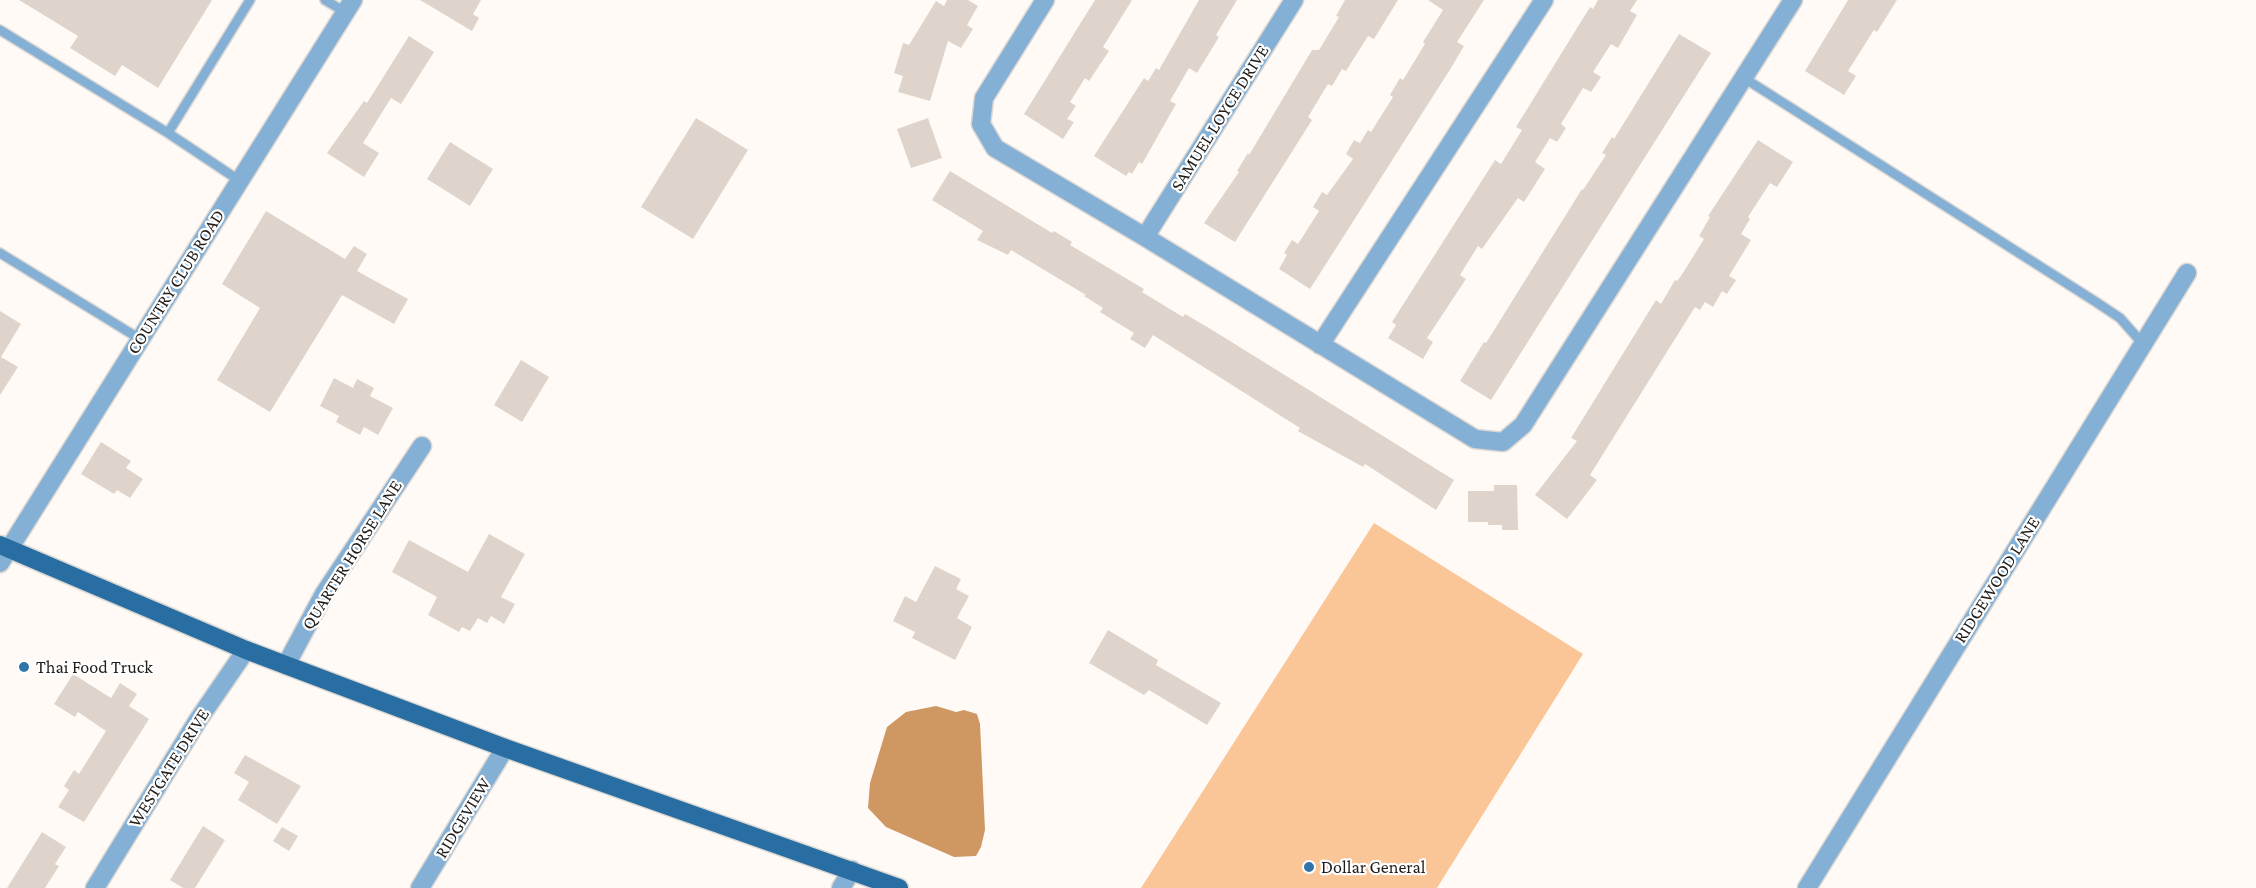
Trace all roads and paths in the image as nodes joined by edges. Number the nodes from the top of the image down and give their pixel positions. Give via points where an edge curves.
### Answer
1 (250, 0) edge
2 (325, 0) edge
3 (1045, 0) edge
4 (1294, 0) edge
5 (1544, 0) edge
6 (1793, 0) edge
7 (349, 6) edge
8 (0, 30) edge
9 (1744, 78) junction
10 (168, 133) junction
11 (240, 181) junction
12 (1145, 237) junction
13 (0, 253) edge
14 (2187, 273) dead end
15 (140, 339) junction
16 (2144, 344) junction
17 (1320, 345) junction
18 (422, 446) dead end
19 (3, 552) edge
20 (246, 650) junction
21 (286, 665) junction
22 (505, 748) junction
23 (852, 870) junction
24 (95, 888) edge
25 (420, 888) edge
26 (841, 888) edge
27 (899, 888) edge
28 (1807, 888) edge

1 - 10 lane
2 - 7 lane
3 - 12 street via 984,98 981,124 995,148
4 - 12 street, SAMUEL LOYCE DRIVE
5 - 17 street
6 - 9 street
7 - 11 street, COUNTRY CLUB ROAD
8 - 10 lane
9 - 16 lane via 2097,302 2120,318
9 - 17 street via 1523,425 1503,442 1475,439
10 - 11 lane
11 - 15 street, COUNTRY CLUB ROAD
12 - 17 street
13 - 15 lane
14 - 16 street, RIDGEWOOD LANE
15 - 19 street, COUNTRY CLUB ROAD
16 - 28 street, RIDGEWOOD LANE
18 - 21 street, QUARTER HORSE LANE via 324,594
19 - 20 main road
20 - 21 main road
20 - 24 street, WESTGATE DRIVE via 198,720
21 - 22 main road
22 - 23 main road
22 - 25 street, RIDGEVIEW
23 - 26 street
23 - 27 main road

